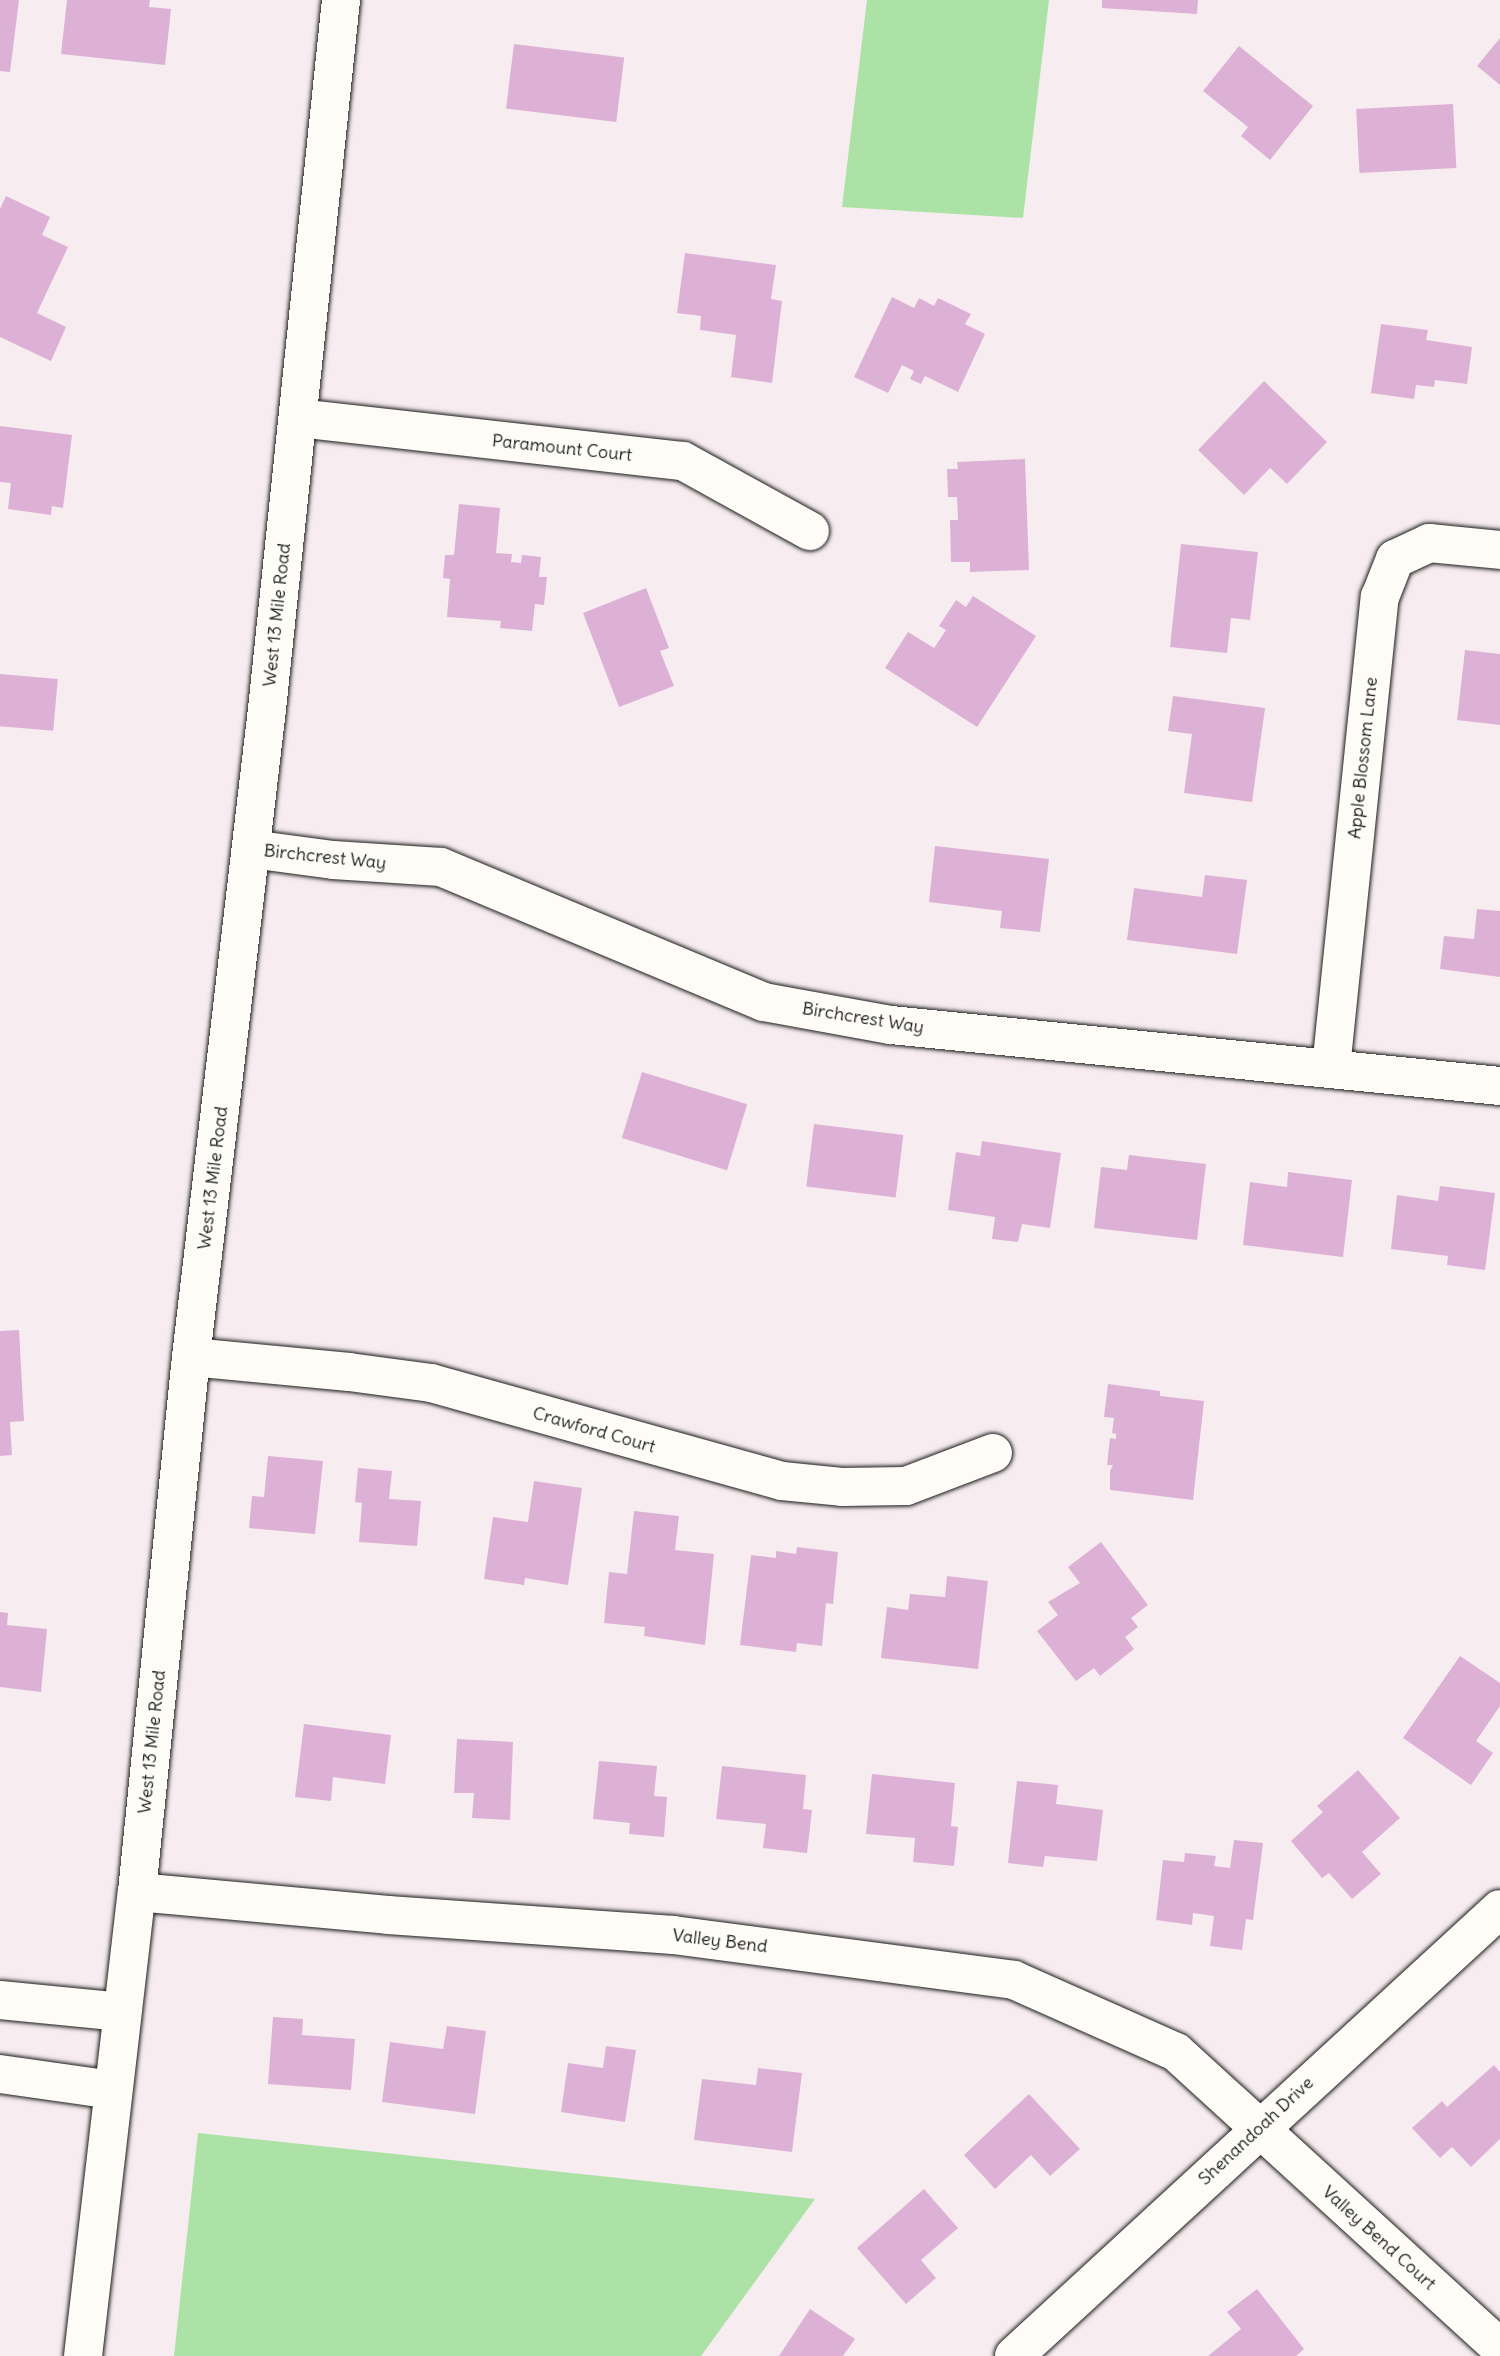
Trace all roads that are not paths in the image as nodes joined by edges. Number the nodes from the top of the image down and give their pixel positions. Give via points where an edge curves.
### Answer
1 (341, 0) edge
2 (298, 418) junction
3 (810, 531) dead end
4 (1500, 550) edge
5 (251, 849) junction
6 (1331, 1069) junction
7 (1500, 1086) edge
8 (191, 1357) junction
9 (993, 1453) dead end
10 (136, 1892) junction
11 (1500, 1909) edge
12 (0, 2000) edge
13 (122, 2012) junction
14 (0, 2074) edge
15 (114, 2090) junction
16 (1258, 2128) junction
17 (1500, 2348) edge
18 (83, 2356) edge
19 (1014, 2356) edge

1 - 2 street, West 13 Mile Road
2 - 3 street, Paramount Court via 683,461
2 - 5 street, West 13 Mile Road
4 - 6 street, Apple Blossom Lane via 1429,543 1395,558 1380,597
5 - 6 street, Birchcrest Way via 441,867 764,1002 891,1026
5 - 8 street, West 13 Mile Road
6 - 7 street, Birchcrest Way
8 - 9 street, Crawford Court via 431,1383 782,1481 842,1487 906,1486
8 - 10 street, West 13 Mile Road
10 - 13 street, West 13 Mile Road
10 - 16 street, Valley Bend via 673,1935 1014,1980 1176,2052
11 - 16 street, Shenandoah Drive
12 - 13 street
13 - 15 street, West 13 Mile Road
14 - 15 street
15 - 18 street, West 13 Mile Road
16 - 17 street, Valley Bend Court
16 - 19 street, Shenandoah Drive

